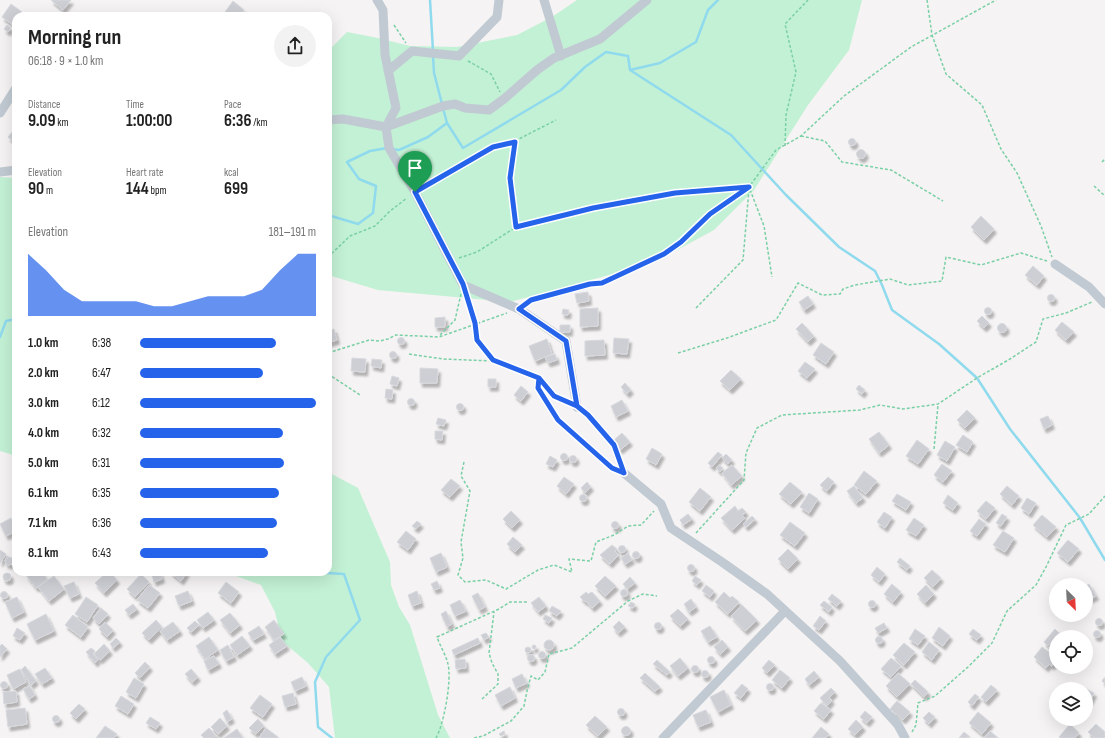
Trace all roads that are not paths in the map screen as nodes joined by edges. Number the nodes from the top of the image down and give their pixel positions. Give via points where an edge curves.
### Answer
1 (377, 0) edge
2 (499, 0) edge
3 (544, 0) edge
4 (647, 0) edge
5 (561, 56) junction
6 (388, 71) junction
7 (12, 94) edge
8 (0, 113) edge
9 (332, 120) edge
10 (386, 127) junction
11 (12, 170) edge
12 (0, 172) edge
13 (1054, 264) road end
14 (1103, 302) edge
15 (577, 406) road end
16 (624, 473) road end
17 (785, 611) junction
18 (663, 738) edge
19 (905, 738) edge

1 - 6 street via 383,10
2 - 6 street via 497,17 460,56 412,51
3 - 5 street
4 - 5 street via 600,39
5 - 10 street via 537,70 489,110 465,108 455,104
6 - 10 street via 396,108
7 - 8 street
9 - 10 street via 343,119
10 - 15 street via 389,148 463,284 519,309 566,341
11 - 12 street
13 - 14 street via 1089,287
16 - 17 street via 662,504 671,528 767,594
17 - 18 street
17 - 19 street via 840,661 898,725

